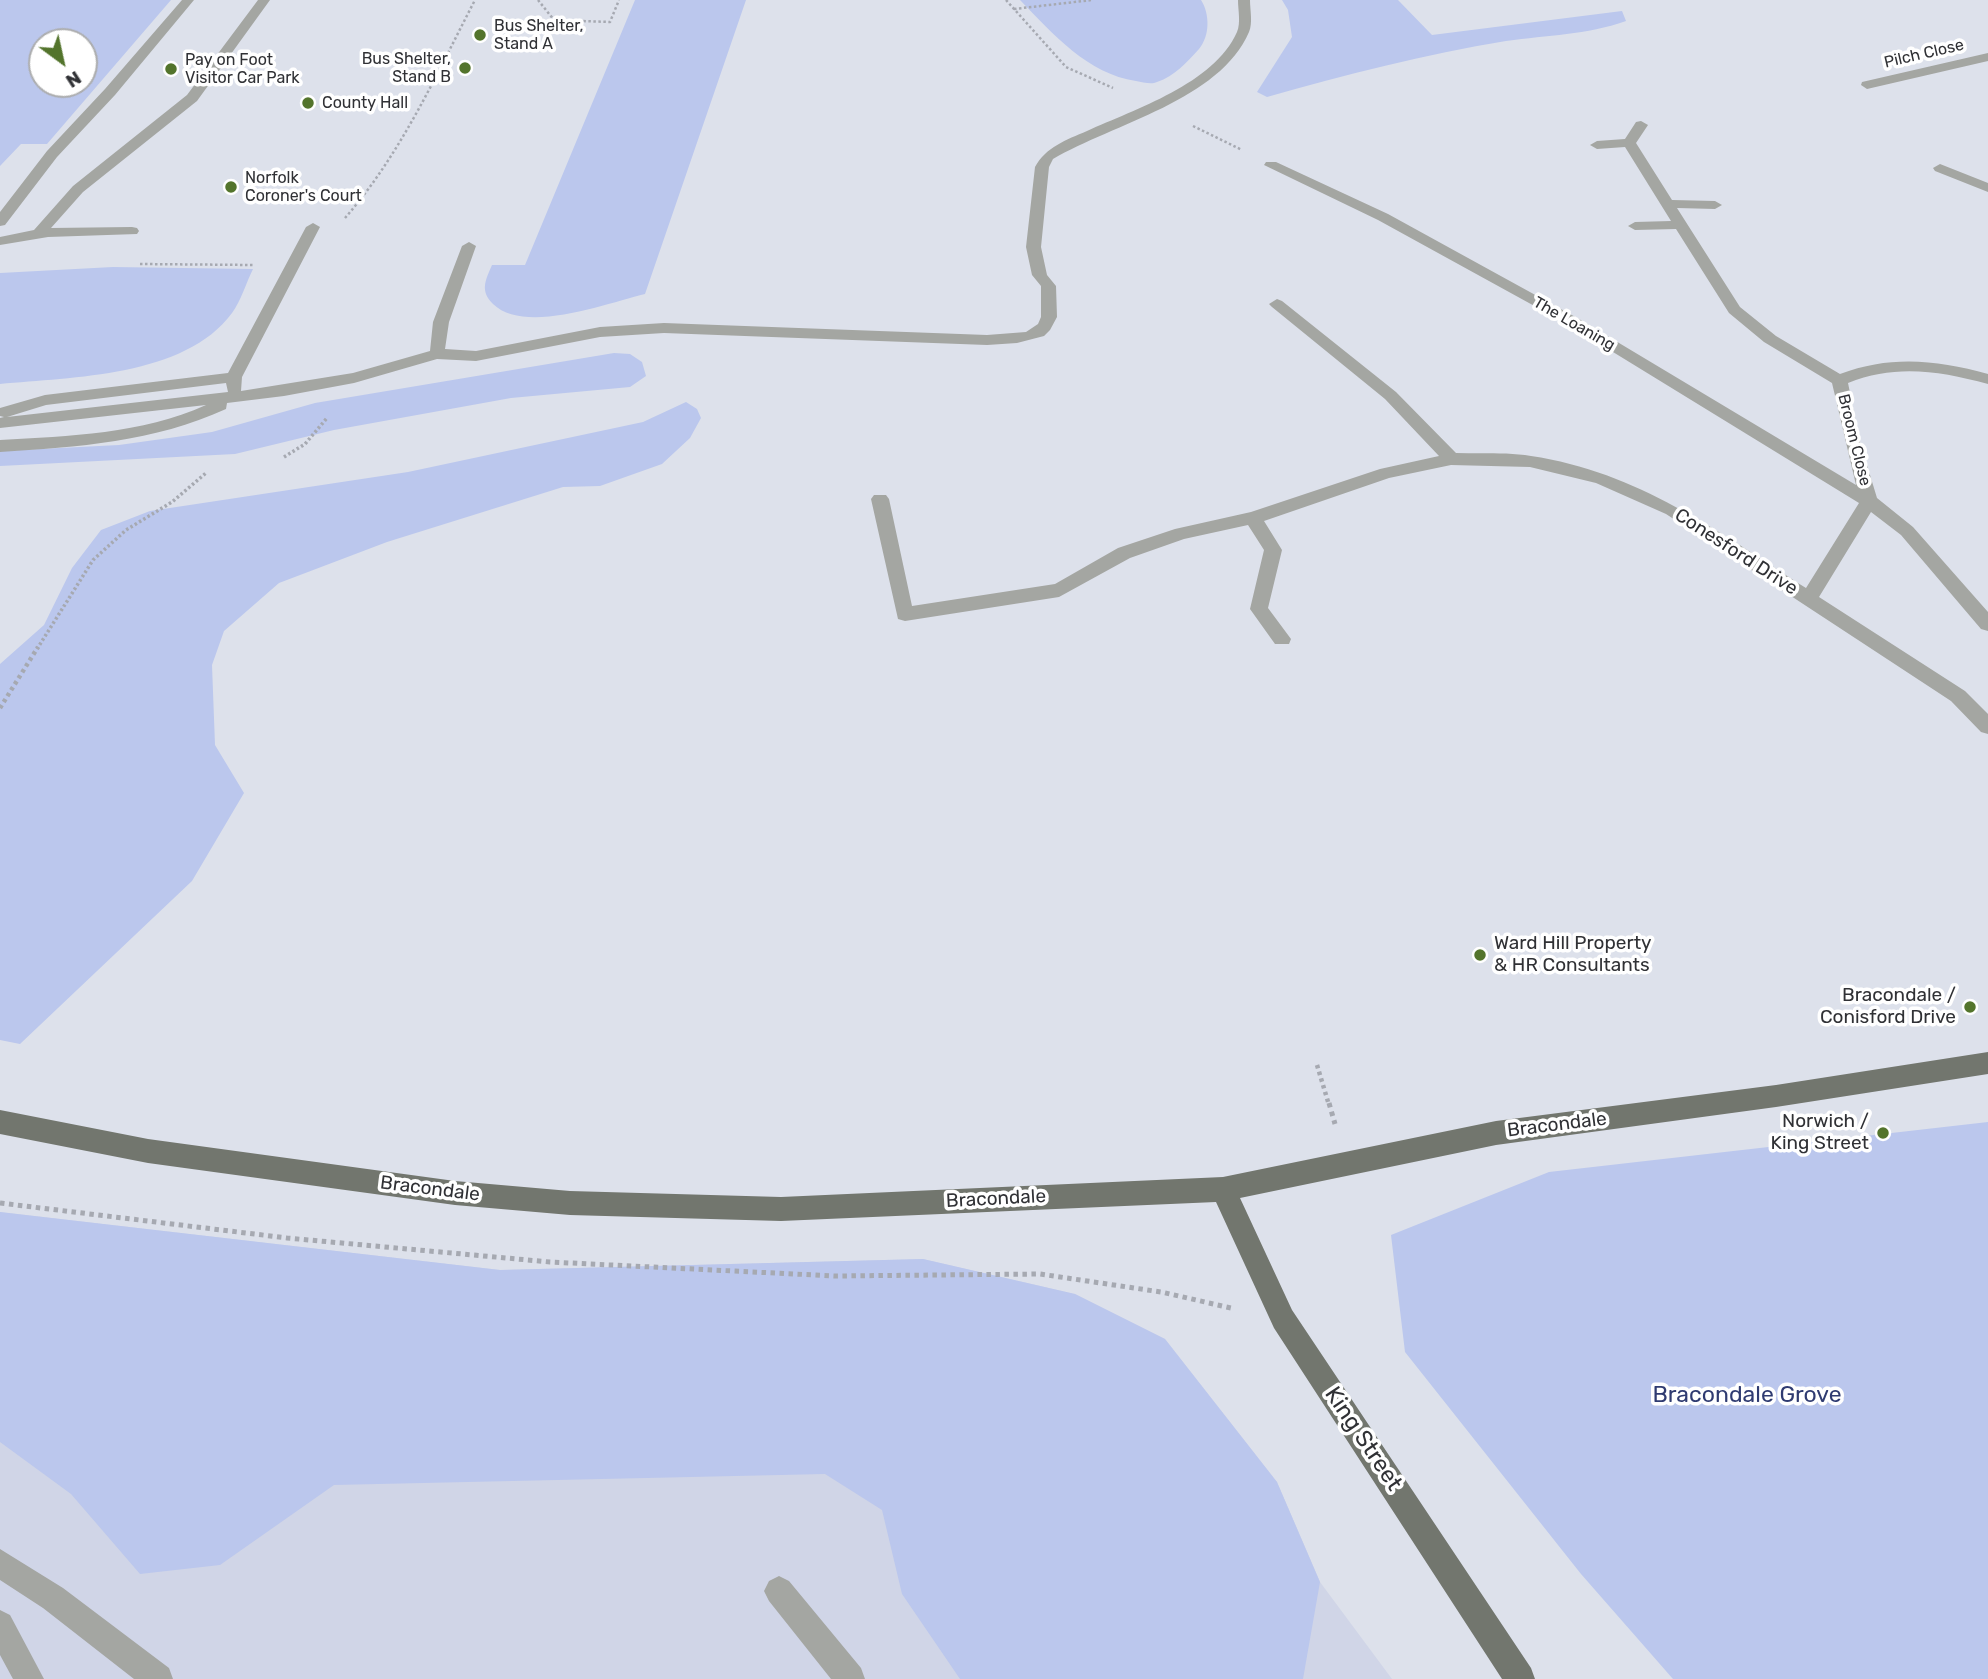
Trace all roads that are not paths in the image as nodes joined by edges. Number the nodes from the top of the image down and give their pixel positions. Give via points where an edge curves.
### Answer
1 (188, 0) edge
2 (264, 0) edge
3 (1244, 0) edge
4 (1988, 57) edge
5 (1867, 85) dead end
6 (1641, 125) dead end
7 (1629, 143) junction
8 (1597, 145) dead end
9 (1271, 165) road end
10 (1940, 168) dead end
11 (1988, 188) edge
12 (1669, 204) junction
13 (1715, 205) dead end
14 (0, 222) edge
15 (1681, 225) junction
16 (1635, 226) dead end
17 (313, 227) dead end
18 (132, 231) road end
19 (37, 235) junction
20 (0, 241) edge
21 (469, 246) dead end
22 (1276, 304) dead end
23 (438, 354) junction
24 (234, 377) junction
25 (1988, 379) edge
26 (1839, 380) junction
27 (234, 398) junction
28 (0, 414) edge
29 (0, 423) edge
30 (0, 436) edge
31 (0, 446) edge
32 (1451, 459) junction
33 (880, 499) dead end
34 (1869, 500) junction
35 (1253, 518) junction
36 (1808, 598) junction
37 (1988, 624) edge
38 (1282, 639) dead end
39 (1988, 726) edge
40 (1988, 1063) edge
41 (0, 1122) edge
42 (1223, 1189) junction
43 (0, 1563) edge
44 (779, 1591) dead end
45 (0, 1625) edge
46 (1517, 1678) edge
47 (29, 1679) edge
48 (158, 1679) edge
49 (850, 1679) edge

1 - 14 street via 52,154
2 - 19 street via 192,97 78,189
3 - 23 street via 1248,12 1243,31 1231,52 1206,76 1155,107 1055,150 1042,167 1033,260 1048,286 1051,317 1046,328 1033,334 987,340 664,328 600,332 476,356
4 - 5 street, Pilch Close
6 - 7 street
7 - 8 street
7 - 12 street, Broom Close
9 - 34 street, The Loaning via 1383,217 1574,322
10 - 11 street
12 - 13 street
12 - 15 street, Broom Close
15 - 16 street
15 - 26 street, Broom Close via 1734,310 1770,339
17 - 24 street
18 - 19 street
19 - 20 street
21 - 23 street via 441,322
22 - 32 street via 1405,408
23 - 27 street via 354,378
24 - 27 street
24 - 28 street via 45,400
25 - 26 street, Broom Close via 1909,363 1866,368
26 - 34 street, Broom Close
27 - 29 street
27 - 30 street via 120,425
27 - 31 street via 202,414 117,438
32 - 35 street, Conesford Drive via 1386,473
32 - 36 street, Conesford Drive via 1530,461 1601,478 1672,510
33 - 35 street, Conesford Drive via 905,614 1059,590 1124,553 1181,533
34 - 36 street, Broom Close
34 - 37 street, Broom Close via 1907,531
35 - 38 street via 1273,550 1259,609
36 - 39 street, Conesford Drive via 1958,696
40 - 42 main road, Bracondale via 1496,1133
41 - 42 main road, Bracondale via 161,1153 455,1193 570,1203 781,1209
42 - 46 main road, King Street via 1283,1319
43 - 48 street
44 - 49 street
45 - 47 street

